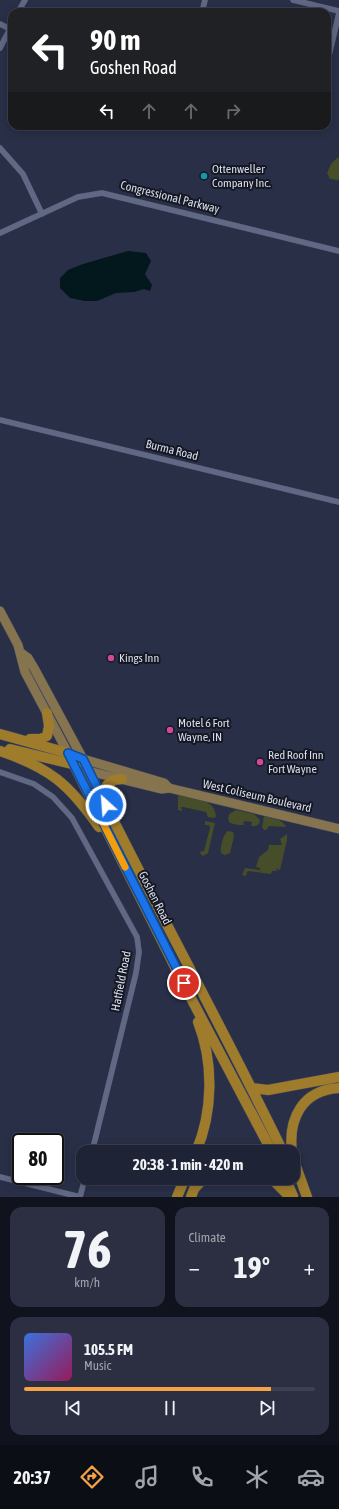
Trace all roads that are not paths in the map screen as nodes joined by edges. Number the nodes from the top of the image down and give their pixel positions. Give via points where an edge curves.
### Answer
1 (293, 0) edge
2 (324, 8) edge
3 (339, 12) edge
4 (8, 33) edge
5 (331, 47) edge
6 (0, 48) edge
7 (0, 148) edge
8 (42, 214) junction
9 (0, 233) edge
10 (339, 251) edge
11 (0, 420) edge
12 (339, 502) edge
13 (0, 611) edge
14 (21, 653) junction
15 (46, 713) junction
16 (0, 734) edge
17 (17, 739) junction
18 (0, 747) edge
19 (0, 751) edge
20 (68, 753) junction
21 (83, 759) junction
22 (73, 764) junction
23 (88, 771) junction
24 (0, 772) edge
25 (122, 779) junction
26 (169, 788) junction
27 (106, 805) junction
28 (339, 829) edge
29 (124, 864) junction
30 (184, 983) junction
31 (339, 1077) edge
32 (252, 1088) junction
33 (339, 1088) edge
34 (94, 1145) edge
35 (198, 1145) edge
36 (268, 1145) edge
37 (280, 1145) edge
38 (292, 1145) edge
39 (0, 1177) edge
40 (300, 1178) edge
41 (300, 1184) edge
42 (83, 1185) edge
43 (182, 1185) edge
44 (198, 1185) edge
45 (278, 1185) edge
46 (288, 1185) edge
47 (80, 1197) edge
48 (177, 1197) edge
49 (191, 1197) edge
50 (290, 1197) edge
51 (294, 1197) edge
52 (307, 1197) edge

1 - 2 street
3 - 5 street
4 - 6 street
7 - 8 street via 23,174
8 - 9 street, Congressional Parkway
8 - 10 street, Congressional Parkway via 78,197 96,193 108,194
11 - 12 street, Burma Road
13 - 14 main road, Goshen Road
14 - 15 main road, Goshen Road via 25,672
14 - 21 main road, Goshen Road via 28,658 34,668
15 - 17 highway via 49,726 47,736 40,739
15 - 20 main road, Goshen Road
16 - 17 highway, West Coliseum Boulevard
17 - 20 highway, West Coliseum Boulevard
18 - 22 highway, West Coliseum Boulevard
19 - 29 highway via 40,767 58,778 80,800
20 - 21 highway, West Coliseum Boulevard
20 - 22 highway, Goshen Road
21 - 23 highway
21 - 26 main road, West Coliseum Boulevard via 164,783
22 - 23 highway, West Coliseum Boulevard
22 - 29 highway, Goshen Road
23 - 25 main road, West Coliseum Boulevard
23 - 27 highway
24 - 34 street, Hatfield Road via 34,784 53,797 69,813 110,885 138,942 136,973
25 - 26 main road, West Coliseum Boulevard via 162,789
25 - 27 highway via 114,780 107,785
26 - 28 main road, West Coliseum Boulevard
27 - 32 highway
29 - 30 highway, Goshen Road
30 - 35 highway via 203,1033 209,1070 208,1111
30 - 36 highway, Goshen Road
31 - 32 highway via 268,1090
32 - 37 highway
33 - 38 highway via 317,1093 297,1111 292,1122
39 - 47 street
40 - 52 highway
41 - 52 highway
42 - 47 street
43 - 48 highway
44 - 49 highway
45 - 50 highway
46 - 51 highway

